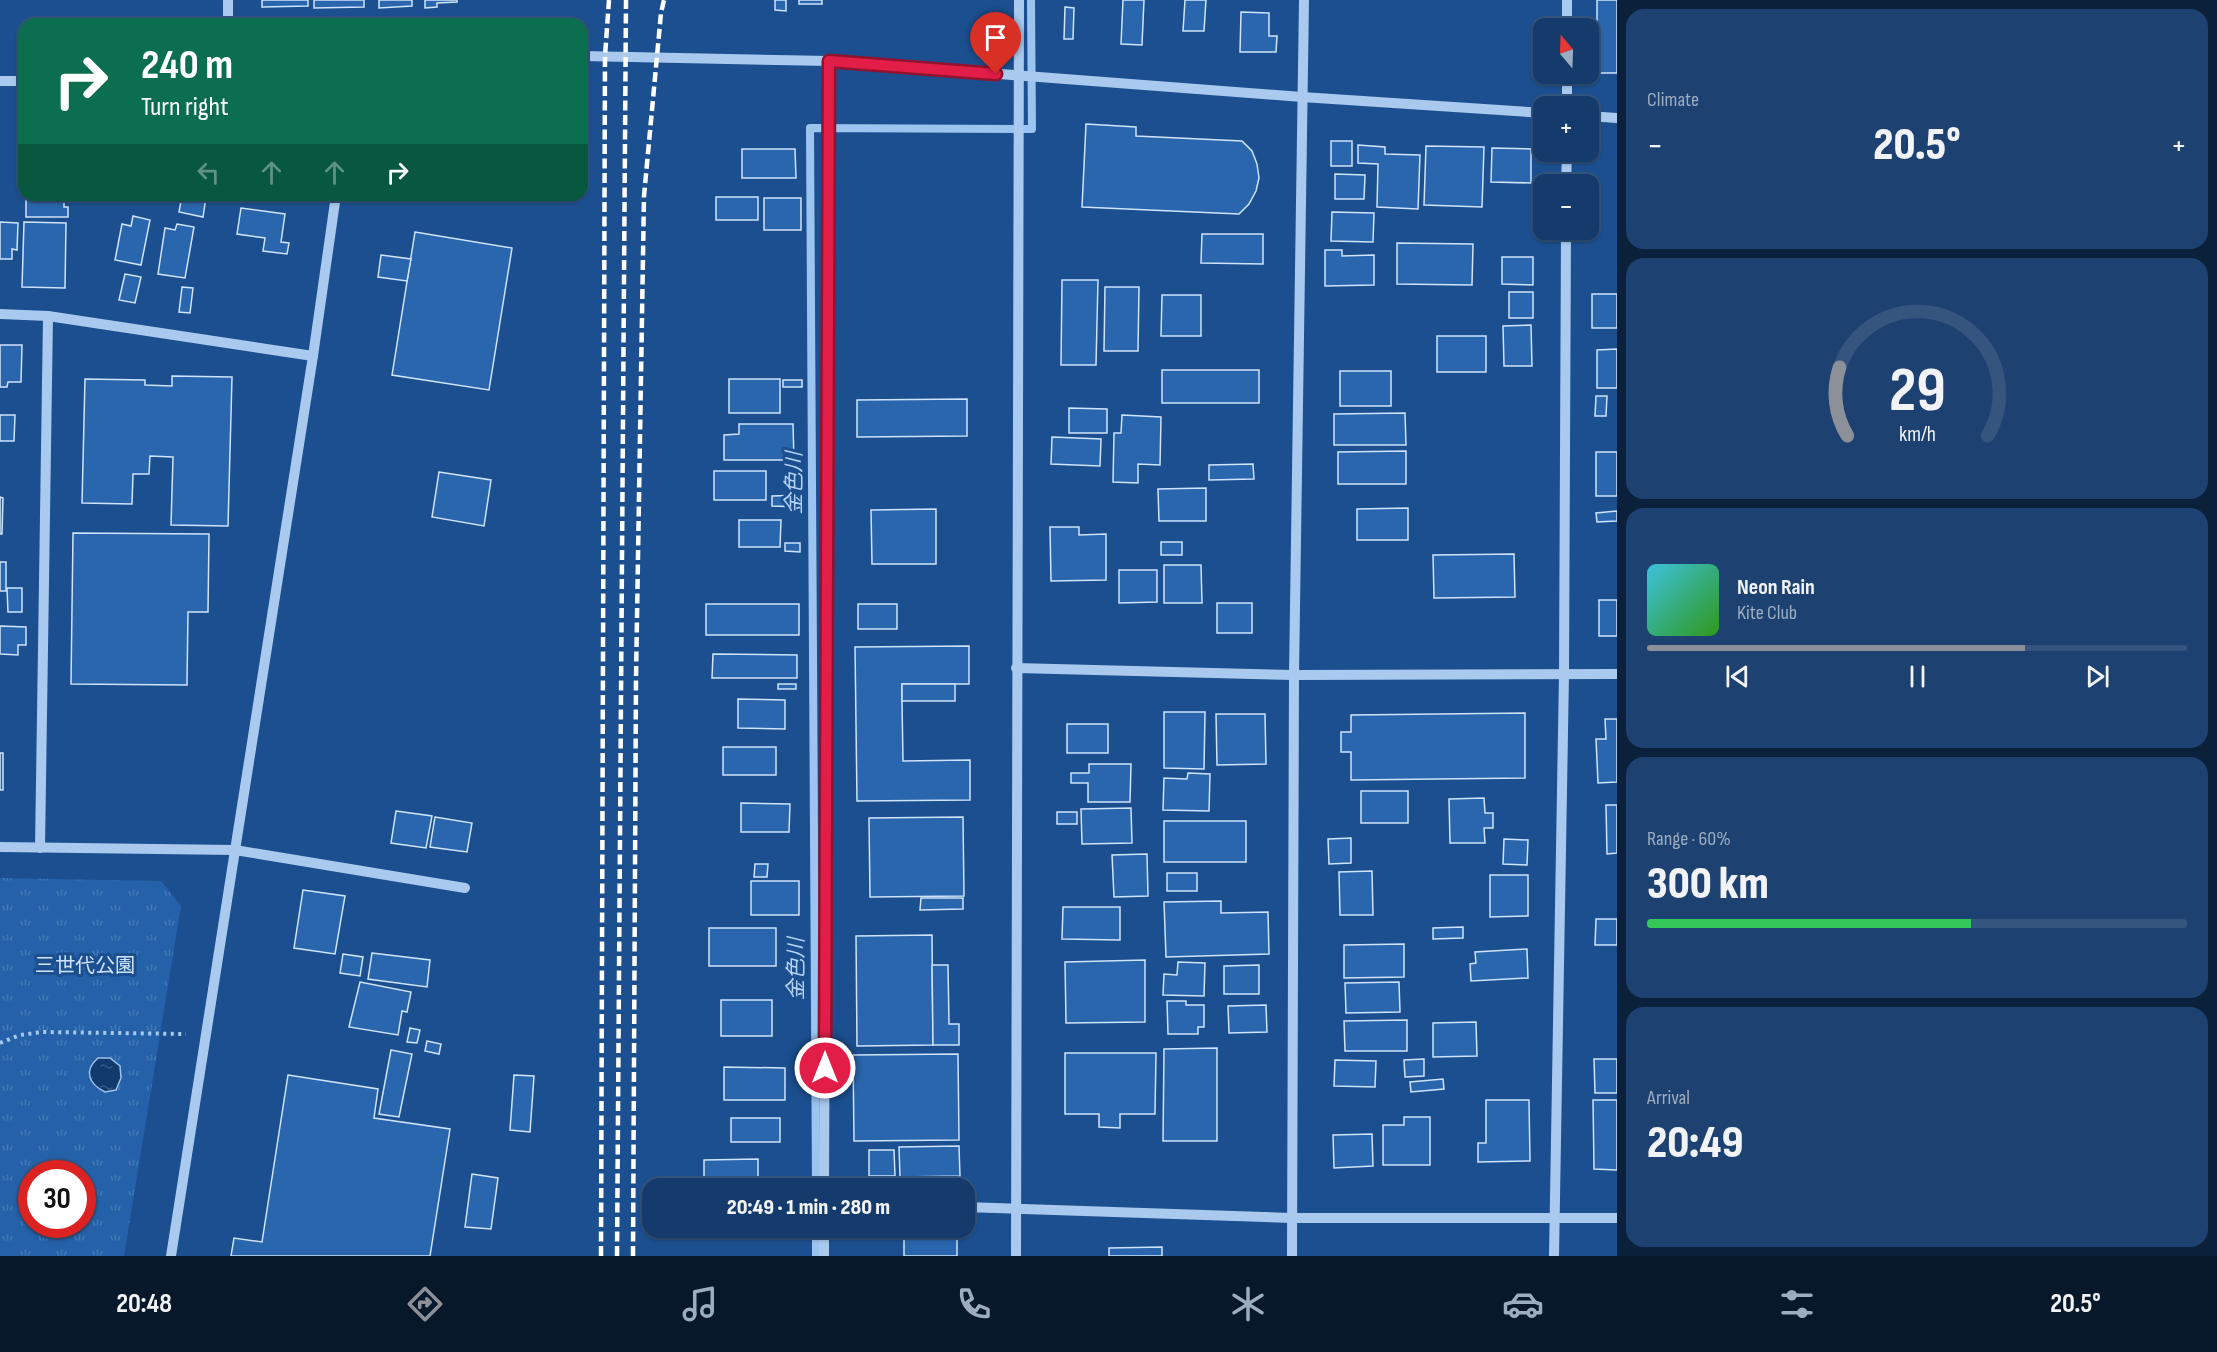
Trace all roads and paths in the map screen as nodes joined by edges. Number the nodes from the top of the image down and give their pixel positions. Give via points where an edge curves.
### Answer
1 (228, 0) edge
2 (1019, 0) edge
3 (1304, 0) edge
4 (1567, 0) edge
5 (228, 18) edge
6 (1567, 18) edge
7 (588, 56) edge
8 (829, 61) junction
9 (1020, 76) junction
10 (0, 81) edge
11 (18, 81) edge
12 (1302, 97) junction
13 (1533, 112) edge
14 (1599, 117) edge
15 (1617, 118) edge
16 (335, 201) edge
17 (1566, 240) edge
18 (0, 314) edge
19 (48, 316) junction
20 (313, 356) junction
21 (1016, 668) junction
22 (1564, 674) junction
23 (1617, 674) edge
24 (1294, 675) junction
25 (0, 847) edge
26 (40, 848) junction
27 (234, 850) junction
28 (465, 888) dead end
29 (206, 1035) junction
30 (0, 1044) edge
31 (824, 1178) edge
32 (975, 1208) edge
33 (1017, 1210) junction
34 (1554, 1217) junction
35 (1292, 1218) junction
36 (1617, 1218) edge
37 (824, 1238) edge
38 (171, 1256) edge
39 (824, 1256) edge
40 (1016, 1256) edge
41 (1292, 1256) edge
42 (1554, 1256) edge

1 - 5 street
2 - 9 street
3 - 12 street
4 - 6 street
7 - 8 street
8 - 9 street
8 - 31 street
9 - 12 street
9 - 21 street
10 - 11 street
12 - 13 street
12 - 24 street
14 - 15 street
16 - 20 street
17 - 22 street
18 - 19 street
19 - 20 street
19 - 26 street
20 - 27 street
21 - 24 street
21 - 33 street
22 - 23 street
22 - 24 street
22 - 34 street
24 - 35 street
25 - 26 street
26 - 27 street
27 - 28 street
27 - 29 street
29 - 30 path via 42,1032 20,1035
29 - 38 street
32 - 33 street
33 - 35 street
33 - 40 street
34 - 35 street
34 - 36 street
34 - 42 street
35 - 41 street
37 - 39 street

